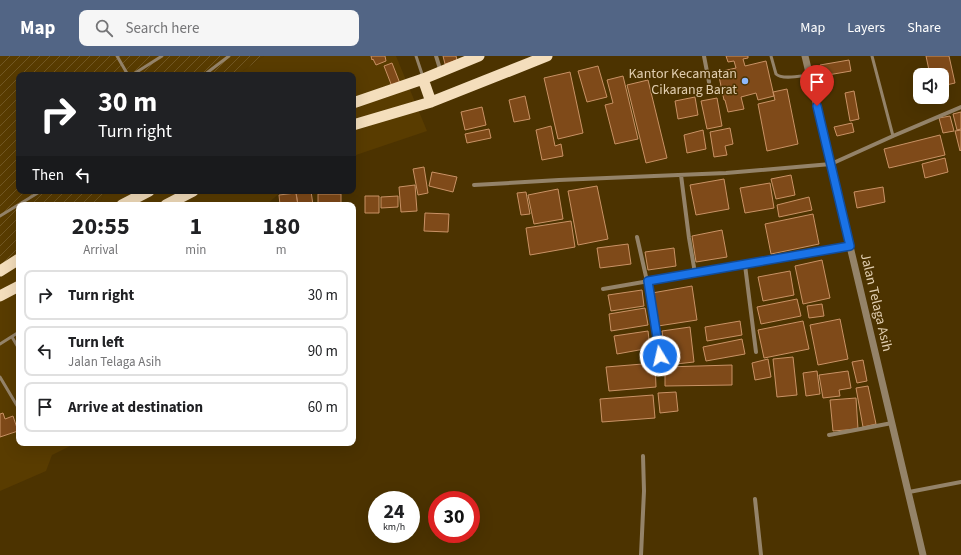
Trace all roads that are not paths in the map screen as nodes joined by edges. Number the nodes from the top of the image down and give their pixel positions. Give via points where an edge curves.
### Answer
1 (117, 56) edge
2 (162, 56) edge
3 (229, 56) edge
4 (416, 56) edge
5 (436, 56) edge
6 (479, 56) edge
7 (546, 56) edge
8 (704, 56) edge
9 (771, 56) edge
10 (805, 56) edge
11 (872, 56) edge
12 (126, 72) edge
13 (137, 72) edge
14 (208, 72) edge
15 (441, 72) junction
16 (810, 74) junction
17 (423, 79) junction
18 (709, 82) dead end
19 (356, 102) edge
20 (431, 102) junction
21 (961, 107) edge
22 (356, 124) edge
23 (893, 136) junction
24 (831, 164) junction
25 (681, 175) junction
26 (474, 185) dead end
27 (36, 194) edge
28 (143, 194) edge
29 (187, 194) edge
30 (23, 202) edge
31 (128, 202) edge
32 (172, 202) edge
33 (16, 206) edge
34 (0, 216) edge
35 (637, 237) dead end
36 (850, 246) junction
37 (16, 261) edge
38 (745, 264) junction
39 (0, 271) edge
40 (695, 273) junction
41 (648, 281) junction
42 (16, 288) edge
43 (604, 289) dead end
44 (0, 296) edge
45 (16, 334) edge
46 (12, 337) junction
47 (0, 344) edge
48 (16, 344) edge
49 (756, 352) dead end
50 (660, 356) dead end
51 (0, 377) edge
52 (16, 404) edge
53 (892, 423) junction
54 (828, 435) dead end
55 (643, 456) dead end
56 (961, 482) edge
57 (909, 492) junction
58 (755, 498) dead end
59 (641, 555) edge
60 (761, 555) edge
61 (924, 555) edge

1 - 12 lane
2 - 13 lane
3 - 14 lane
4 - 17 lane
5 - 15 street
6 - 15 highway
7 - 20 highway
8 - 18 street
9 - 16 lane via 777,76
10 - 16 street, Jalan Telaga Asih
11 - 23 lane
15 - 17 highway
16 - 24 street, Jalan Telaga Asih
17 - 19 highway
17 - 20 highway
20 - 22 highway
21 - 23 street
23 - 24 street
24 - 25 street
24 - 36 street, Jalan Telaga Asih
25 - 26 street
25 - 40 street
27 - 30 lane
28 - 31 highway
29 - 32 highway
33 - 34 lane
35 - 41 street
36 - 38 street
36 - 53 street, Jalan Telaga Asih
37 - 39 highway
38 - 40 street
38 - 49 street
40 - 41 street
41 - 43 street
41 - 50 street
42 - 44 highway
45 - 46 lane
46 - 47 lane
46 - 48 lane
51 - 52 lane
53 - 54 street
53 - 57 street, Jalan Telaga Asih
55 - 59 street
56 - 57 street
57 - 61 street, Jalan Telaga Asih
58 - 60 street

